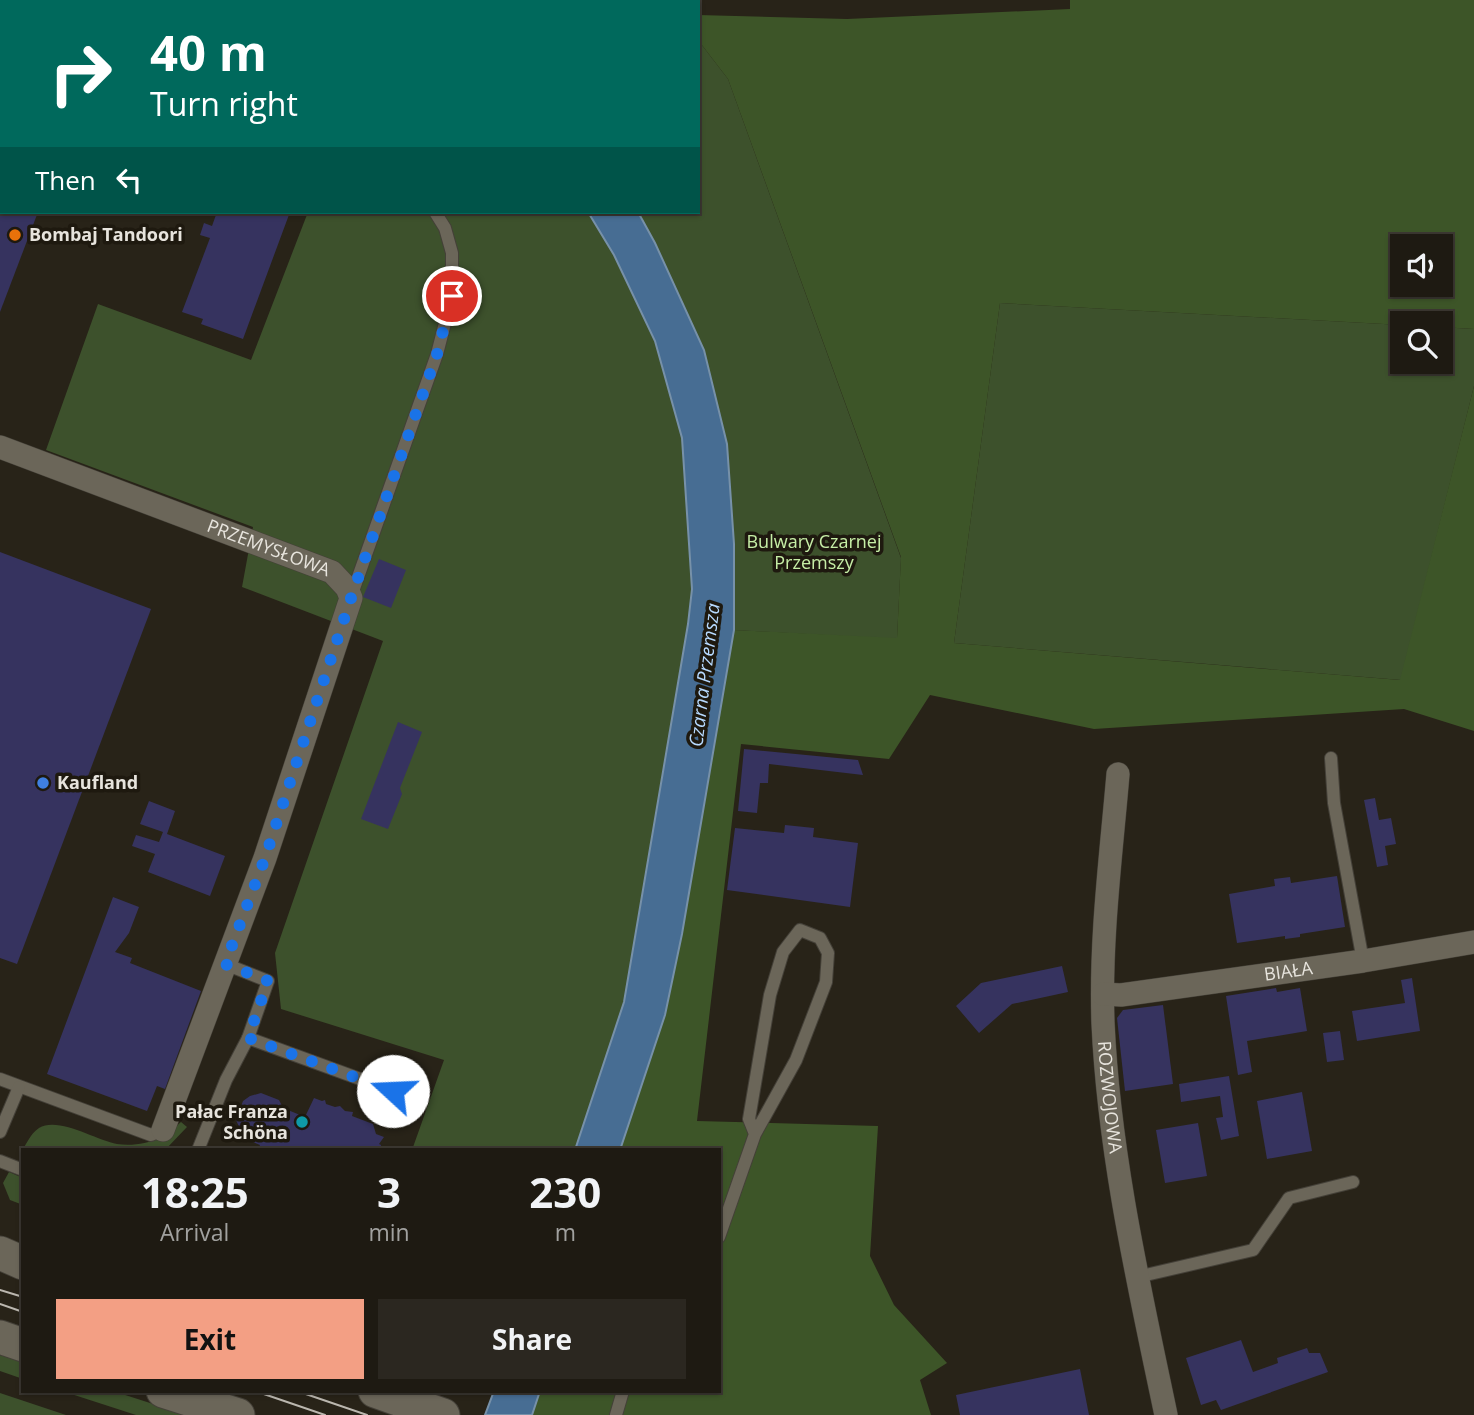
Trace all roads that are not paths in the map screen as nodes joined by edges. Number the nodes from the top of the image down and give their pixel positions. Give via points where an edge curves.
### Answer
1 (436, 214) edge
2 (0, 447) edge
3 (351, 598) junction
4 (1331, 758) dead end
5 (1118, 774) dead end
6 (1474, 942) edge
7 (1363, 961) junction
8 (225, 964) junction
9 (1103, 994) junction
10 (248, 1038) junction
11 (0, 1079) edge
12 (19, 1087) junction
13 (393, 1091) dead end
14 (163, 1130) joint
15 (0, 1132) edge
16 (755, 1134) junction
17 (199, 1148) edge
18 (0, 1161) edge
19 (21, 1169) edge
20 (1353, 1182) dead end
21 (721, 1231) edge
22 (0, 1253) edge
23 (21, 1262) edge
24 (1137, 1277) junction
25 (0, 1337) edge
26 (21, 1344) edge
27 (169, 1393) edge
28 (380, 1393) edge
29 (622, 1393) edge
30 (238, 1415) edge
31 (443, 1415) edge
32 (616, 1415) edge
33 (1166, 1415) edge

1 - 3 lane via 452,253 452,296 437,354
2 - 3 street, PRZEMYSŁOWA via 332,572
3 - 8 street
4 - 7 lane via 1334,803
5 - 9 street, ROZWOJOWA
6 - 7 street, BIAŁA
7 - 9 street, BIAŁA
8 - 10 lane via 268,981
8 - 14 street
9 - 24 street, ROZWOJOWA via 1107,1086
10 - 13 lane
10 - 17 lane
11 - 12 lane
12 - 14 lane via 151,1135
12 - 15 lane
16 - 16 lane via 796,1060 826,982 828,953 820,938 800,930 783,952 770,995 749,1119
16 - 21 lane
18 - 19 lane
20 - 24 lane via 1289,1198 1254,1251
22 - 23 main road
24 - 33 street, ROZWOJOWA
25 - 26 main road
27 - 30 main road
28 - 31 main road
29 - 32 lane

